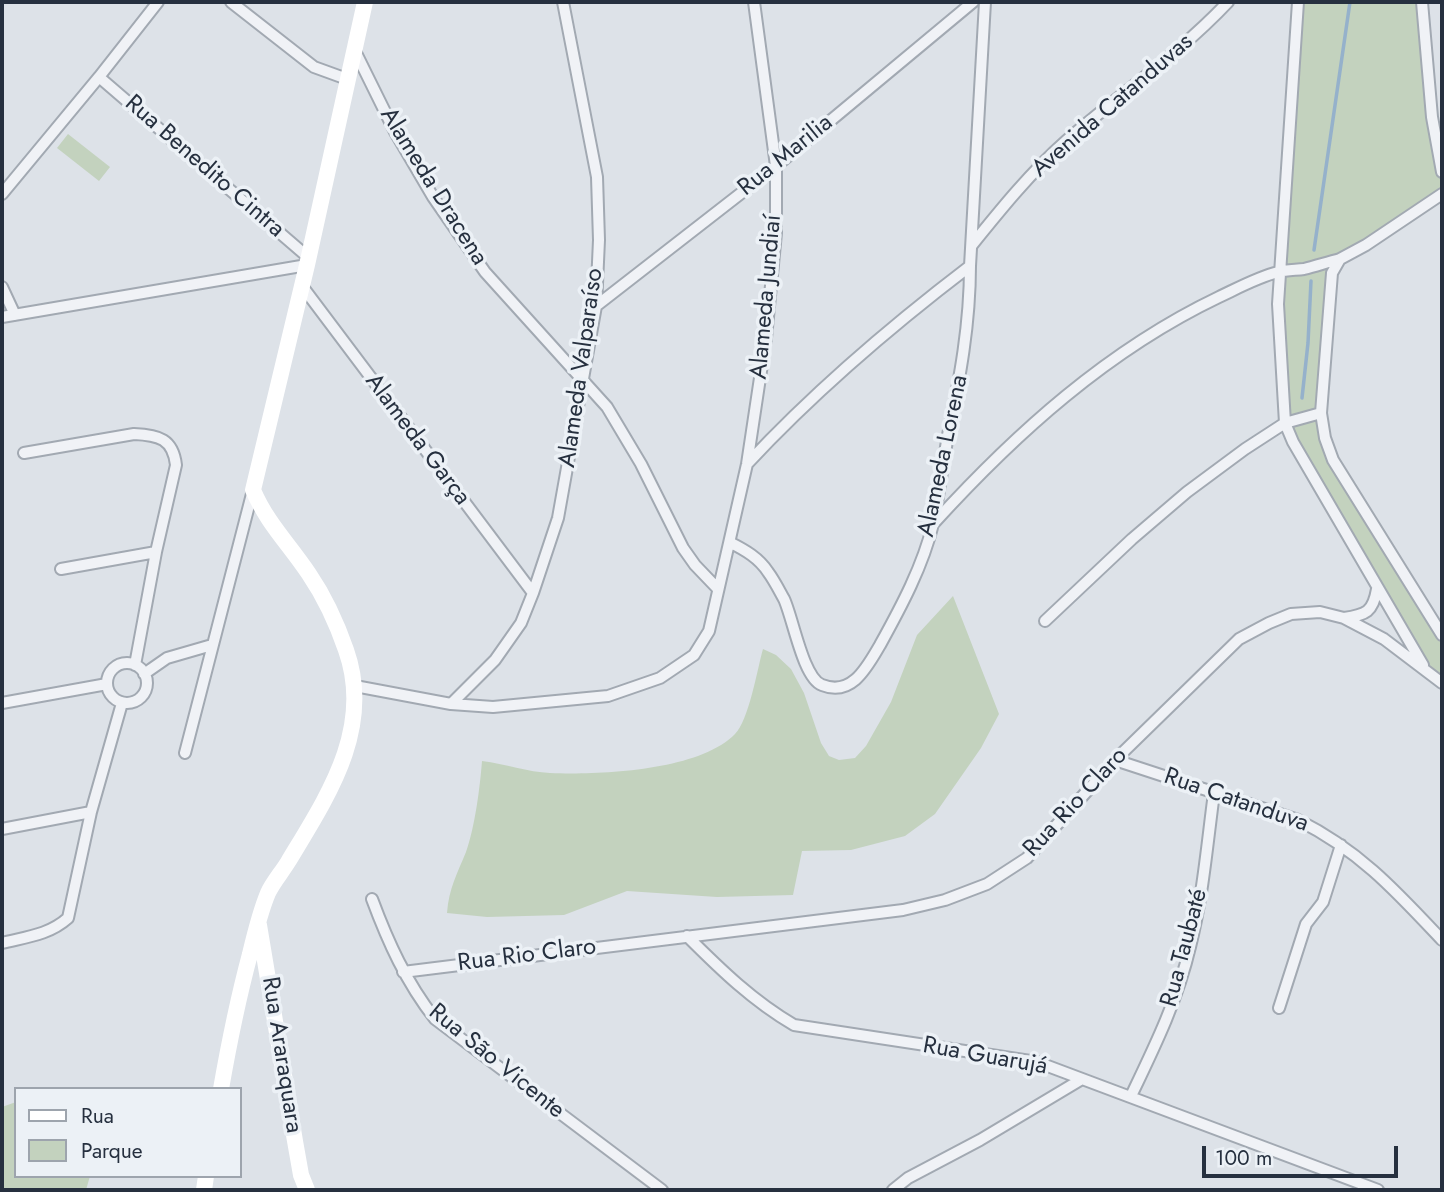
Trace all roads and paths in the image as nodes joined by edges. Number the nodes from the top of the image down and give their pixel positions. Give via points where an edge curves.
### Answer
1 (158, 2) edge
2 (231, 2) edge
3 (365, 2) edge
4 (563, 2) edge
5 (754, 2) edge
6 (973, 2) edge
7 (985, 2) edge
8 (1228, 2) edge
9 (1298, 2) edge
10 (1422, 2) edge
11 (354, 49) junction
12 (99, 77) junction
13 (347, 79) junction
14 (776, 166) junction
15 (1442, 172) edge
16 (2, 194) edge
17 (1442, 194) edge
18 (972, 244) junction
19 (1340, 259) junction
20 (308, 261) junction
21 (970, 266) junction
22 (1279, 272) junction
23 (302, 286) junction
24 (2, 287) edge
25 (596, 306) junction
26 (15, 315) junction
27 (2, 317) edge
28 (584, 381) junction
29 (1321, 412) junction
30 (1285, 423) junction
31 (24, 453) dead end
32 (747, 464) junction
33 (253, 490) junction
34 (932, 524) junction
35 (731, 543) junction
36 (156, 552) junction
37 (61, 569) dead end
38 (718, 589) junction
39 (1377, 589) junction
40 (533, 593) junction
41 (1344, 618) junction
42 (1045, 621) dead end
43 (1442, 635) edge
44 (212, 645) junction
45 (135, 665) junction
46 (1428, 673) junction
47 (144, 674) junction
48 (1442, 683) edge
49 (107, 684) junction
50 (355, 687) junction
51 (2, 703) edge
52 (122, 703) junction
53 (451, 704) junction
54 (185, 753) dead end
55 (1115, 760) junction
56 (1214, 793) junction
57 (91, 812) junction
58 (2, 829) edge
59 (1341, 845) junction
60 (372, 899) dead end
61 (258, 920) junction
62 (687, 936) junction
63 (1442, 940) edge
64 (2, 943) edge
65 (403, 972) junction
66 (1279, 1007) dead end
67 (1082, 1079) junction
68 (221, 1087) edge
69 (1131, 1096) junction
70 (307, 1190) edge
71 (662, 1190) edge
72 (893, 1190) edge
73 (1378, 1190) edge

1 - 12 street
2 - 13 street via 314,67
3 - 11 main road
4 - 25 street, Alameda Valparaíso via 597,177
5 - 14 street, Alameda Jundiaí
6 - 14 street, Rua Marilia
7 - 18 street, Alameda Lorena
8 - 18 street, Avenida Catanduvas via 1198,33 1063,144
9 - 22 street
10 - 15 street via 1432,117
11 - 13 main road
11 - 28 street, Alameda Dracena via 433,197 485,272
12 - 16 street
12 - 20 street, Rua Benedito Cintra
13 - 20 main road
14 - 25 street, Rua Marilia
14 - 32 street, Alameda Jundiaí via 776,233 766,338
17 - 19 street
18 - 21 street, Alameda Lorena
19 - 22 street
19 - 29 street via 1332,273
20 - 23 main road
20 - 26 street
21 - 32 street via 901,318
21 - 34 street, Alameda Lorena via 963,362
22 - 30 street
22 - 34 street via 1185,313 1124,352 1068,393
23 - 33 main road
23 - 40 street, Alameda Garça
24 - 26 street
25 - 28 street, Alameda Valparaíso
26 - 27 street
28 - 38 street, Alameda Dracena via 607,407 641,464 683,548
28 - 40 street, Alameda Valparaíso via 558,518
29 - 30 street
29 - 43 street via 1333,460
30 - 39 street
30 - 42 street via 1187,492
31 - 36 street via 134,434 166,441 175,452 176,465
32 - 35 street, Alameda Jundiaí
33 - 44 street
33 - 50 main road via 262,512 309,574 331,615
34 - 35 street, Alameda Lorena via 898,612 865,670 851,685 831,689 817,683 807,666 785,600 767,569
35 - 38 street, Alameda Jundiaí
36 - 37 street
36 - 45 street
38 - 53 street, Alameda Jundiaí via 709,631 694,655 660,678 596,698 493,707
39 - 41 street via 1368,611
39 - 46 street
40 - 53 street, Alameda Valparaíso via 521,623 495,660
41 - 46 street, Rua Rio Claro via 1384,639
41 - 55 street, Rua Rio Claro via 1320,612 1291,614 1239,639
44 - 47 street via 167,658
44 - 54 street
45 - 47 street
45 - 49 street via 116,666
46 - 48 street, Rua Rio Claro
47 - 52 street via 144,692 135,701
49 - 51 street
49 - 52 street via 112,696
50 - 53 street, Alameda Jundiaí
50 - 61 main road via 344,759 327,799 269,891
52 - 57 street
55 - 56 street, Rua Catanduva
55 - 62 street, Rua Rio Claro via 1027,858 987,884 903,910
56 - 59 street, Rua Catanduva via 1298,820
56 - 69 street, Rua Taubaté via 1190,948 1159,1037
57 - 58 street
57 - 64 street via 68,918 45,933
59 - 63 street, Rua Catanduva via 1381,876
59 - 66 street via 1323,902 1307,925
60 - 65 street, Rua São Vicente
61 - 68 main road
61 - 70 main road, Rua Araraquara
62 - 65 street, Rua Rio Claro
62 - 67 street, Rua Guarujá via 763,1006 794,1025 1037,1062
65 - 71 street, Rua São Vicente via 435,1018
67 - 69 street, Rua Guarujá
67 - 72 street
69 - 73 street, Rua Guarujá

